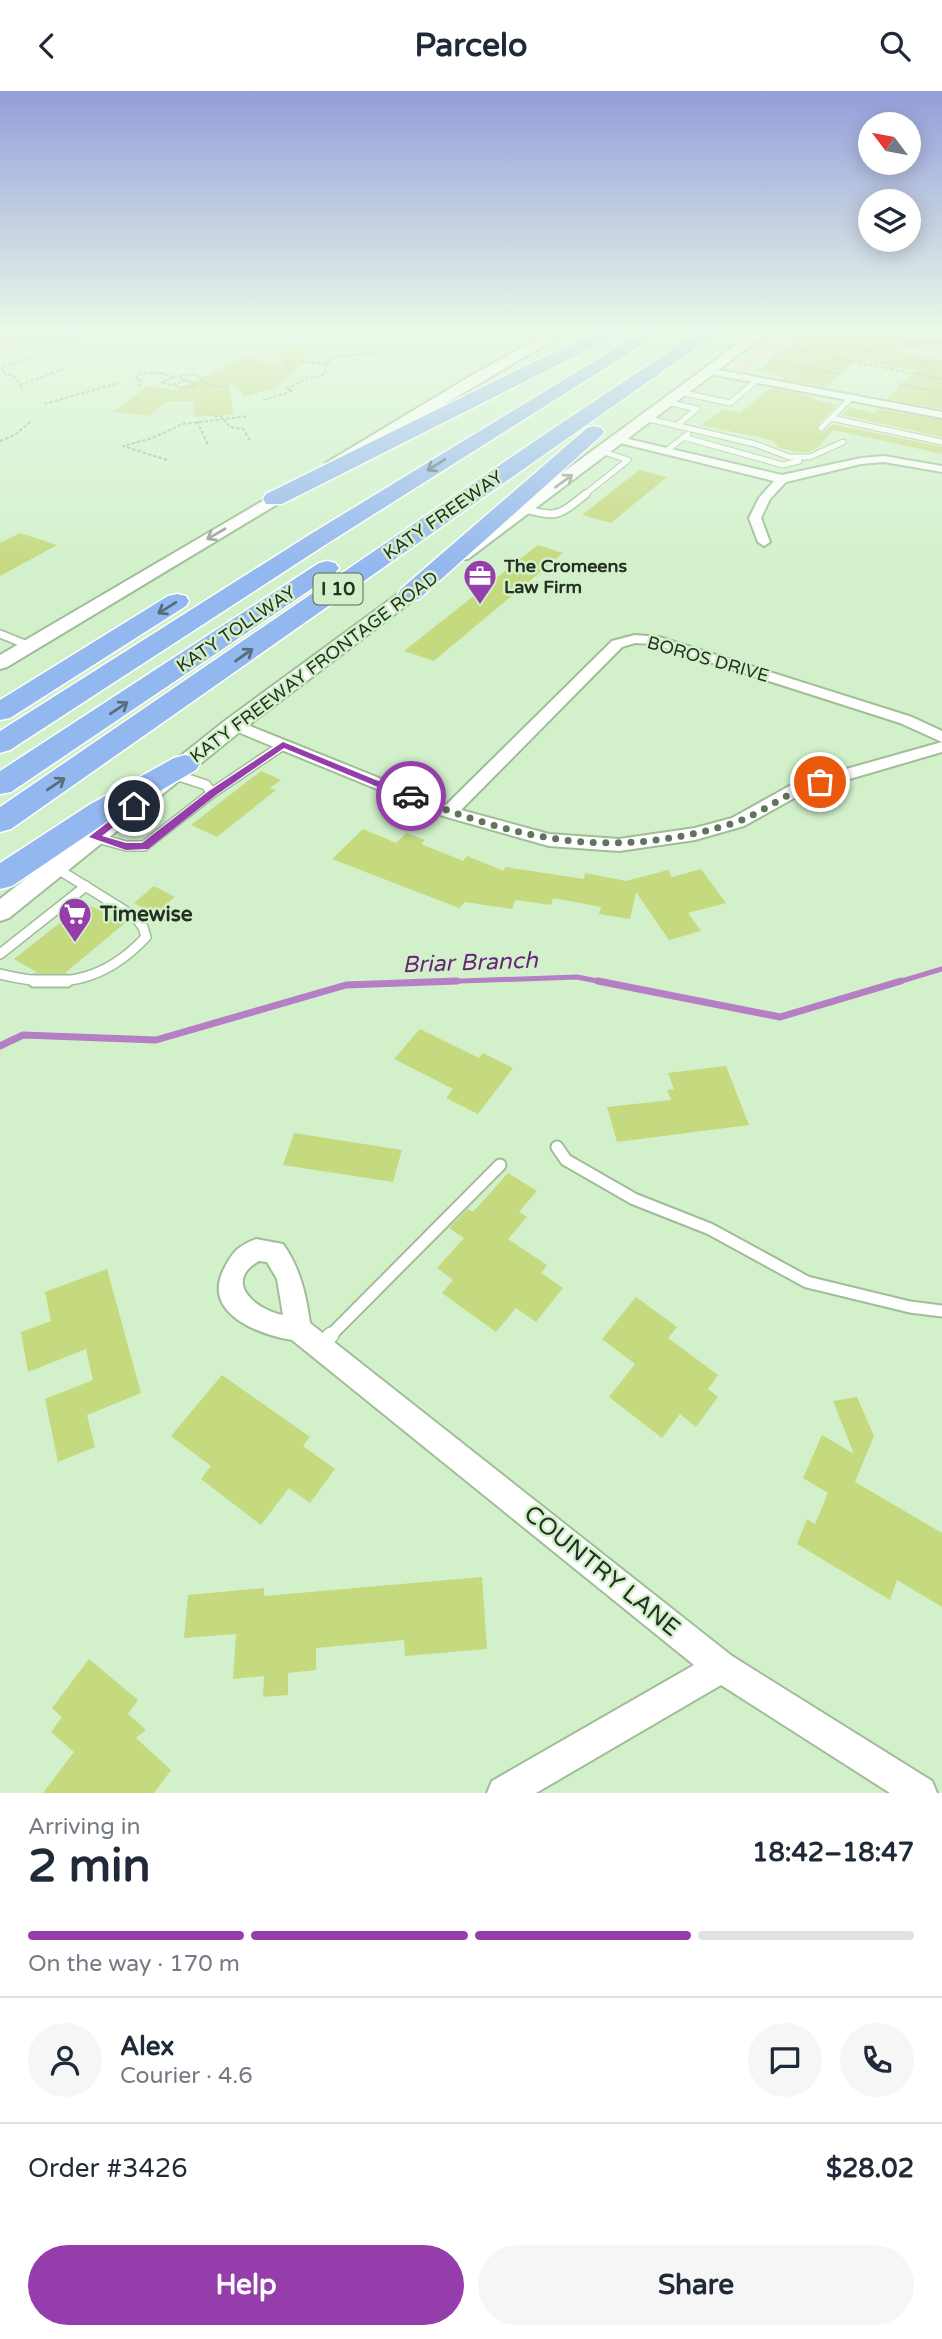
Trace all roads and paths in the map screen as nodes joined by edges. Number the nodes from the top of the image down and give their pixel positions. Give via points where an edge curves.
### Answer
1 (426, 408) edge
2 (455, 408) edge
3 (491, 408) edge
4 (530, 408) edge
5 (561, 408) edge
6 (598, 408) edge
7 (622, 408) edge
8 (664, 408) edge
9 (696, 408) edge
10 (841, 408) edge
11 (907, 408) edge
12 (214, 415) dead end
13 (942, 415) edge
14 (249, 416) dead end
15 (831, 418) junction
16 (649, 419) junction
17 (224, 420) junction
18 (197, 421) junction
19 (30, 422) dead end
20 (676, 426) junction
21 (821, 428) dead end
22 (694, 430) junction
23 (683, 437) junction
24 (250, 440) dead end
25 (620, 440) junction
26 (0, 441) edge
27 (843, 442) dead end
28 (942, 442) edge
29 (208, 445) dead end
30 (604, 451) junction
31 (666, 451) junction
32 (166, 460) dead end
33 (803, 460) junction
34 (942, 469) edge
35 (468, 471) dead end
36 (782, 478) junction
37 (274, 499) junction
38 (525, 509) junction
39 (298, 526) dead end
40 (764, 542) dead end
41 (344, 557) dead end
42 (194, 591) dead end
43 (410, 594) junction
44 (0, 634) edge
45 (30, 646) junction
46 (0, 663) edge
47 (0, 712) edge
48 (234, 725) junction
49 (942, 737) edge
50 (0, 744) edge
51 (283, 745) junction
52 (942, 747) edge
53 (179, 769) junction
54 (0, 785) edge
55 (212, 793) junction
56 (449, 812) junction
57 (0, 822) edge
58 (94, 837) junction
59 (55, 868) junction
60 (0, 878) edge
61 (86, 886) junction
62 (0, 912) edge
63 (0, 954) edge
64 (0, 974) edge
65 (557, 1147) dead end
66 (500, 1165) dead end
67 (942, 1311) edge
68 (309, 1337) joint
69 (721, 1667) junction
70 (504, 1793) edge
71 (920, 1793) edge

1 - 37 main road
2 - 37 highway
3 - 39 highway
4 -> 50 highway, KATY TOLLWAY
5 - 35 highway
57 -> 6 highway, KATY FREEWAY / I 10
7 - 43 highway
8 - 16 main road, KATY FREEWAY FRONTAGE ROAD
9 - 20 lane
10 - 15 lane
11 - 13 street
12 - 17 path
14 - 17 path
15 - 21 lane
15 - 28 lane
16 - 20 lane
16 - 25 main road, KATY FREEWAY FRONTAGE ROAD
17 - 18 path
17 - 24 path via 230,427 243,429
18 - 29 path
18 - 32 path via 122,446
19 - 26 path
20 - 22 lane
22 - 23 lane
22 - 33 lane
23 - 31 lane
23 - 33 lane via 783,465
25 - 30 main road, KATY FREEWAY FRONTAGE ROAD
25 - 31 street
27 - 33 lane
38 -> 30 main road, KATY FREEWAY FRONTAGE ROAD
30 - 38 lane via 628,460 560,514 548,516
31 - 36 street
34 - 36 street via 884,459
36 - 40 street via 755,518
37 -> 45 main road
38 - 43 main road, KATY FREEWAY FRONTAGE ROAD
54 -> 41 highway, KATY TOLLWAY
42 -> 47 highway
43 - 48 main road, KATY FREEWAY FRONTAGE ROAD
44 - 45 lane
45 - 46 main road
48 - 51 street
48 - 53 main road, KATY FREEWAY FRONTAGE ROAD
49 - 56 street, BOROS DRIVE via 906,720 654,640 635,639 617,644
51 - 55 lane
51 - 56 street
52 - 56 street via 799,788 738,822 695,834 619,845 549,840
53 - 55 lane
53 - 58 main road, KATY FREEWAY FRONTAGE ROAD
53 - 60 highway via 100,812
55 - 58 lane via 144,846
58 - 59 main road, KATY FREEWAY FRONTAGE ROAD
59 - 61 lane
59 - 62 main road, KATY FREEWAY FRONTAGE ROAD
61 - 63 lane
61 - 64 lane via 143,927 146,937 135,951 86,981 19,981
65 - 67 lane via 566,1160 634,1199 709,1229 807,1282
66 - 68 lane
68 - 69 street, COUNTRY LANE
69 - 70 street
69 - 71 street, COUNTRY LANE

